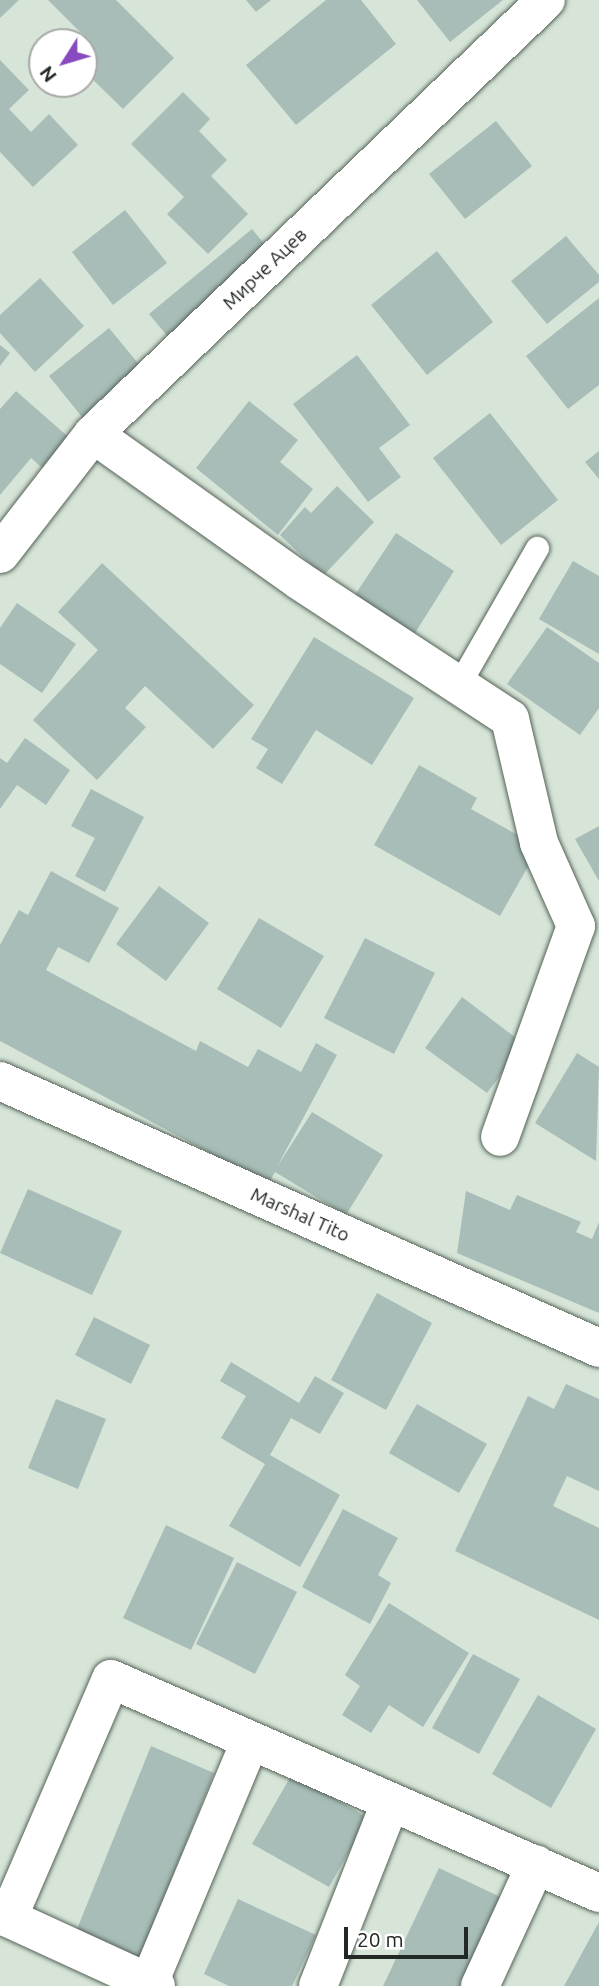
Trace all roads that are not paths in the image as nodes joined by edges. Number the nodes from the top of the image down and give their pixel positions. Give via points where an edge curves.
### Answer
1 (546, 0) edge
2 (93, 434) junction
3 (537, 548) dead end
4 (0, 554) edge
5 (458, 684) junction
6 (0, 1081) edge
7 (500, 1137) dead end
8 (599, 1348) edge
9 (250, 1741) junction
10 (390, 1803) junction
11 (536, 1864) junction
12 (599, 1893) edge
13 (152, 1984) edge
14 (318, 1986) edge
15 (480, 1986) edge

1 - 2 street, Мирче Ацев
2 - 4 street, Мирче Ацев
2 - 5 street via 300,581
3 - 5 lane
5 - 7 street via 510,719 539,843 576,926
6 - 8 street, Marshal Tito
9 - 10 street
9 - 13 street
9 - 13 street via 111,1679 8,1918
10 - 11 street
10 - 14 street
11 - 12 street
11 - 15 street

